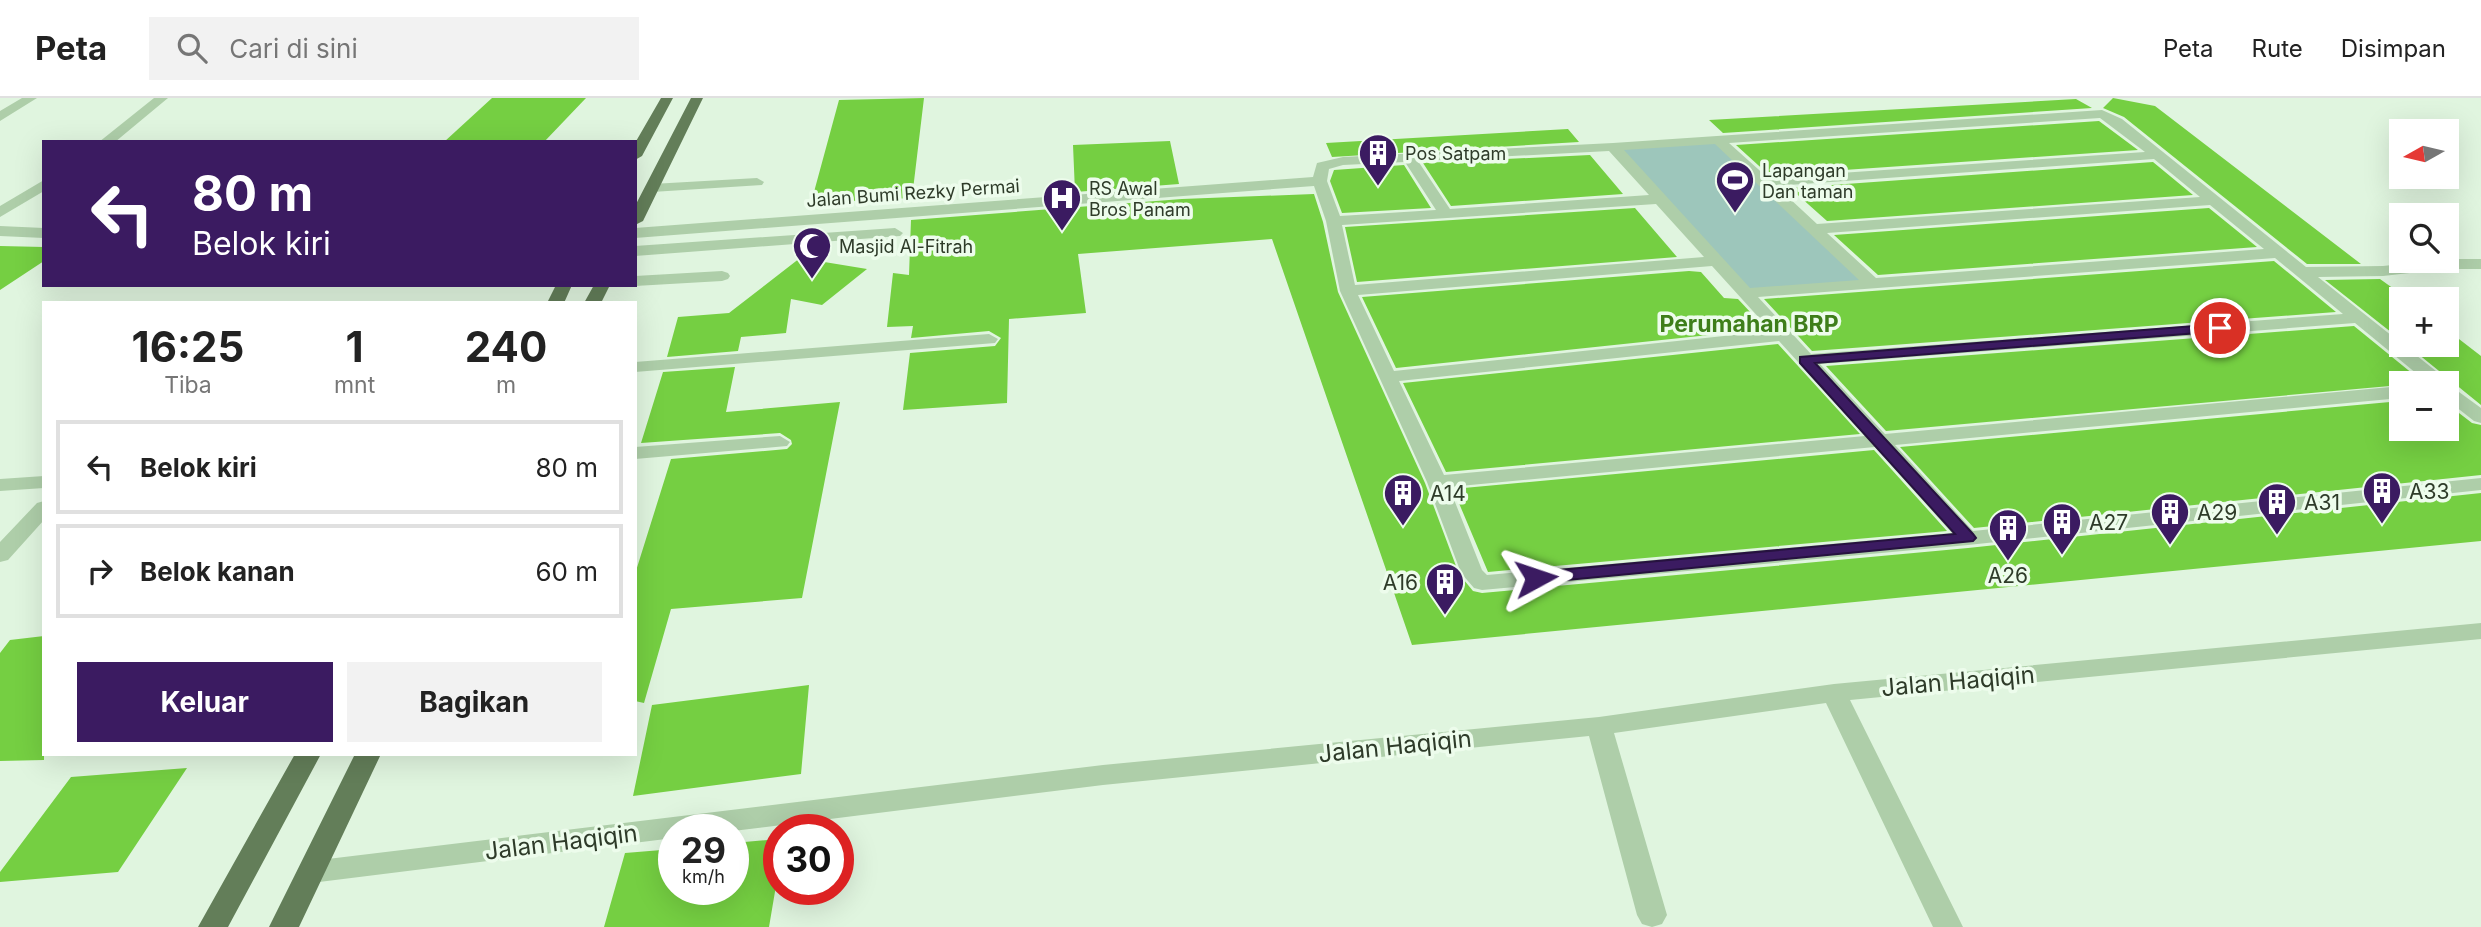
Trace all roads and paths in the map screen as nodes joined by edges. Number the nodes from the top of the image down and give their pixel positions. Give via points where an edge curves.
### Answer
1 (30, 98) edge
2 (162, 98) edge
3 (667, 98) edge
4 (697, 98) edge
5 (0, 117) edge
6 (678, 135) junction
7 (646, 137) junction
8 (1717, 139) junction
9 (109, 140) edge
10 (1613, 147) junction
11 (637, 153) edge
12 (2156, 155) junction
13 (1409, 158) junction
14 (1320, 181) junction
15 (757, 182) dead end
16 (1765, 183) junction
17 (42, 185) edge
18 (652, 188) junction
19 (1661, 199) junction
20 (2213, 200) junction
21 (0, 213) edge
22 (1447, 215) junction
23 (637, 217) edge
24 (1334, 221) junction
25 (1812, 229) junction
26 (1, 232) edge
27 (42, 233) edge
28 (637, 233) edge
29 (895, 233) dead end
30 (783, 240) junction
31 (637, 251) edge
32 (2277, 253) junction
33 (1716, 261) junction
34 (637, 263) edge
35 (2481, 264) edge
36 (2302, 272) junction
37 (722, 276) dead end
38 (637, 281) edge
39 (1874, 285) junction
40 (1348, 290) junction
41 (1746, 293) junction
42 (2358, 318) junction
43 (1784, 335) junction
44 (989, 339) dead end
45 (1804, 360) junction
46 (637, 367) edge
47 (2424, 371) edge
48 (1388, 377) junction
49 (2389, 393) edge
50 (2459, 399) edge
51 (2481, 417) edge
52 (780, 442) dead end
53 (1881, 442) junction
54 (637, 453) edge
55 (42, 482) edge
56 (1437, 482) junction
57 (2481, 484) edge
58 (0, 485) edge
59 (42, 509) edge
60 (1968, 538) junction
61 (0, 555) edge
62 (2481, 631) edge
63 (1834, 693) junction
64 (1599, 726) junction
65 (307, 756) edge
66 (367, 756) edge
67 (311, 872) junction
68 (1652, 915) dead end
69 (214, 927) edge
70 (284, 927) edge
71 (1948, 927) edge

1 - 5 street
2 - 9 street
3 - 7 main road
4 - 6 main road
6 - 7 main road
6 - 18 main road
7 - 11 main road
8 - 10 street
8 - 12 street via 2102,114
8 - 16 street
10 - 13 street
10 - 19 street
12 - 16 street
12 - 20 street
13 - 14 street via 1322,166
13 - 22 street
14 - 24 street
14 - 28 street, Jalan Bumi Rezky Permai
15 - 18 street
16 - 25 street
17 - 21 street
18 - 23 main road
19 - 22 street
19 - 33 street
20 - 25 street
20 - 32 street
22 - 24 street
24 - 40 street
25 - 39 street
26 - 27 street
29 - 30 street
30 - 31 street
30 - 34 street via 746,253
32 - 36 street
32 - 39 street
33 - 40 street
33 - 41 street
35 - 36 street
36 - 42 street
37 - 38 street
39 - 41 street
40 - 48 street
41 - 43 street
42 - 45 street
42 - 47 street
43 - 45 street
43 - 48 street
44 - 46 street
45 - 53 street
48 - 56 street
49 - 53 street
50 - 51 street
52 - 54 street
53 - 56 street
53 - 60 street
55 - 58 street
56 - 60 street via 1472,572 1482,583
57 - 60 street
59 - 61 street
62 - 63 street, Jalan Haqiqin
63 - 64 street, Jalan Haqiqin
63 - 71 street
64 - 67 street, Jalan Haqiqin via 1104,775
64 - 68 street
65 - 69 main road
66 - 67 main road
67 - 70 main road

